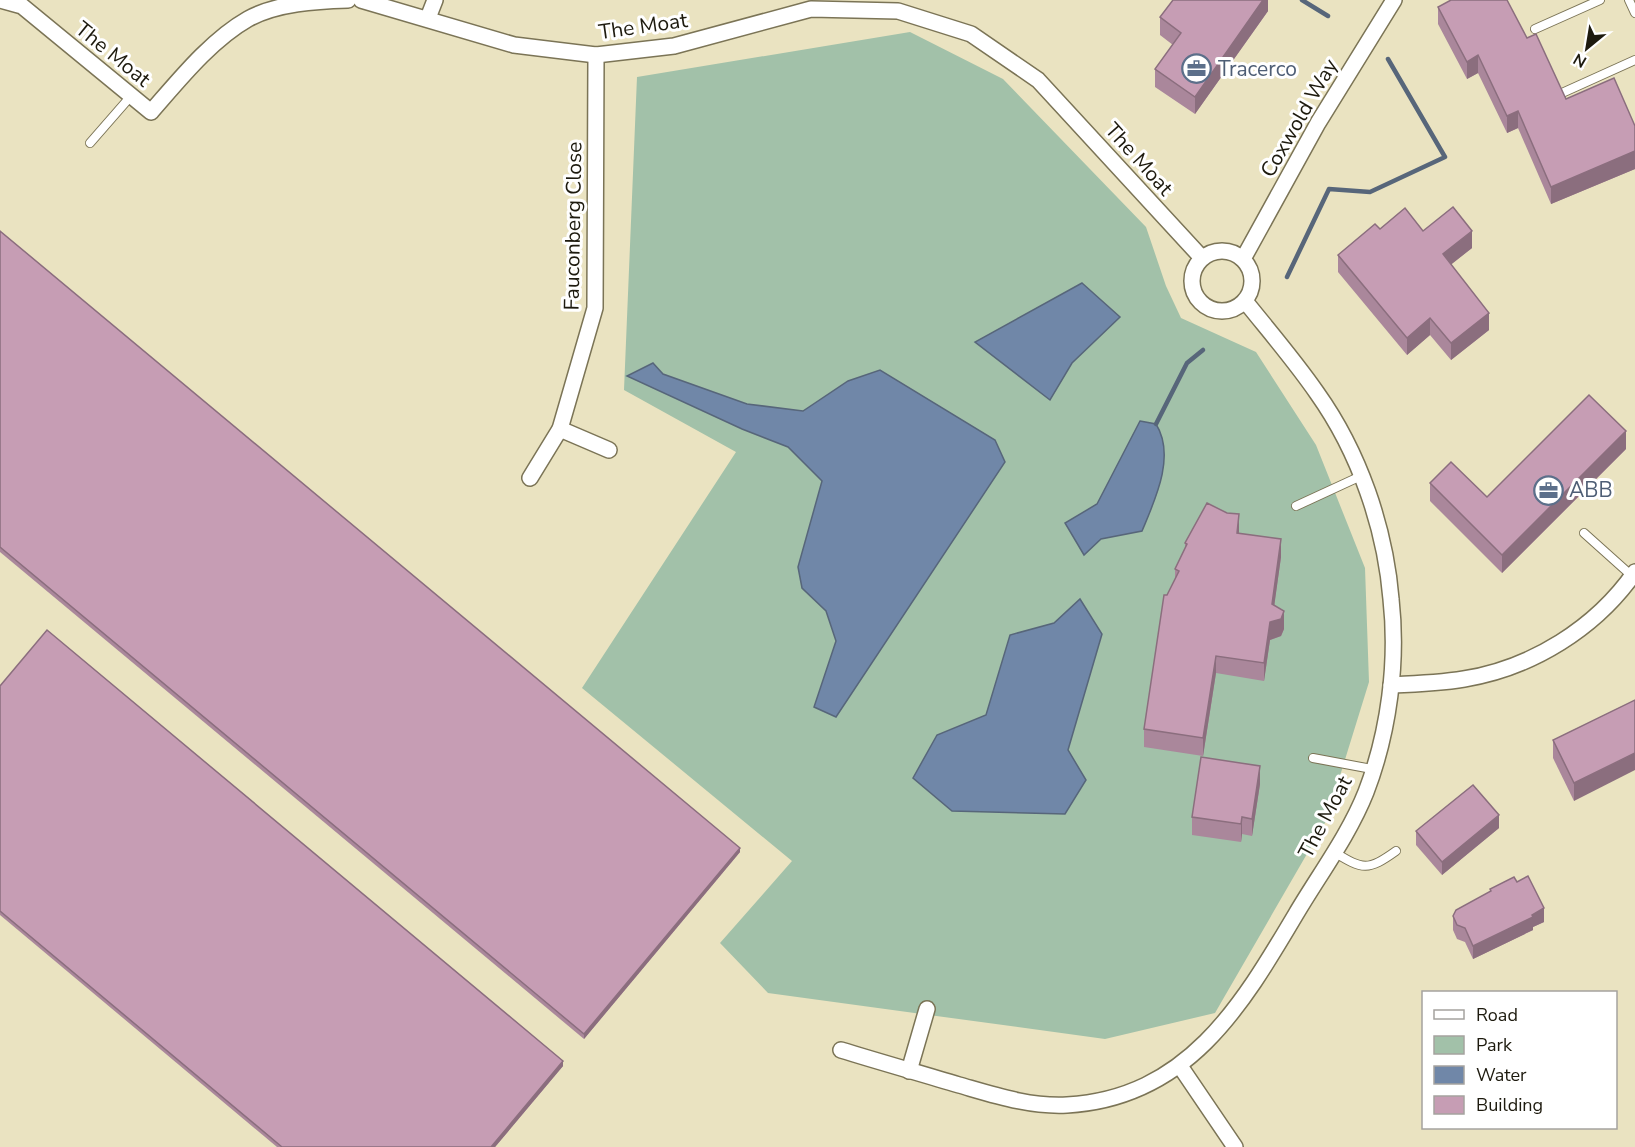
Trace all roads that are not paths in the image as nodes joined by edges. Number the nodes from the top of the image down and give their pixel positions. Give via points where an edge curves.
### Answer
1 (0, 0) edge
2 (348, 0) edge
3 (361, 0) edge
4 (435, 0) edge
5 (1394, 0) edge
6 (1600, 0) edge
7 (1629, 0) edge
8 (1635, 13) edge
9 (428, 18) junction
10 (1535, 29) dead end
11 (596, 55) junction
12 (1635, 60) edge
13 (1562, 93) edge
14 (131, 96) junction
15 (90, 142) dead end
16 (1202, 258) junction
17 (1243, 259) junction
18 (1245, 301) junction
19 (560, 429) junction
20 (609, 450) dead end
21 (1361, 476) junction
22 (530, 478) dead end
23 (1296, 506) dead end
24 (1584, 534) dead end
25 (1634, 574) edge
26 (1391, 685) junction
27 (1313, 758) dead end
28 (1372, 769) junction
29 (1333, 851) junction
30 (1396, 851) dead end
31 (927, 1009) dead end
32 (841, 1050) dead end
33 (1180, 1066) junction
34 (909, 1071) junction
35 (1235, 1147) edge

1 - 14 street, The Moat via 22,6
2 - 14 street, The Moat via 304,2 249,19 198,59 151,112
3 - 9 street, The Moat
4 - 9 street
5 - 17 street, Coxwold Way via 1318,123
6 - 10 lane
7 - 8 lane
9 - 11 street, The Moat via 514,45
11 - 16 street, The Moat via 674,46 811,9 898,11 971,34 1038,80
11 - 19 street, Fauconberg Close via 595,308
12 - 13 lane
14 - 15 lane
16 - 17 street via 1215,251 1230,252
16 - 18 street via 1192,272 1192,289 1200,303 1215,311 1232,310
17 - 18 street via 1251,272 1252,287
18 - 21 street, The Moat via 1318,394
19 - 20 street
19 - 22 street, Fauconberg Close
21 - 23 lane
21 - 26 street, The Moat via 1373,503 1391,597
24 - 25 lane
25 - 26 street via 1596,616 1544,653 1466,679
26 - 28 street, The Moat
27 - 28 lane
28 - 29 street, The Moat via 1365,793
29 - 30 lane via 1356,866 1374,867
29 - 33 street, The Moat via 1241,1004 1204,1046
31 - 34 street
32 - 34 street, The Moat
33 - 34 street, The Moat via 1150,1084 1068,1105 1027,1103
33 - 35 street

